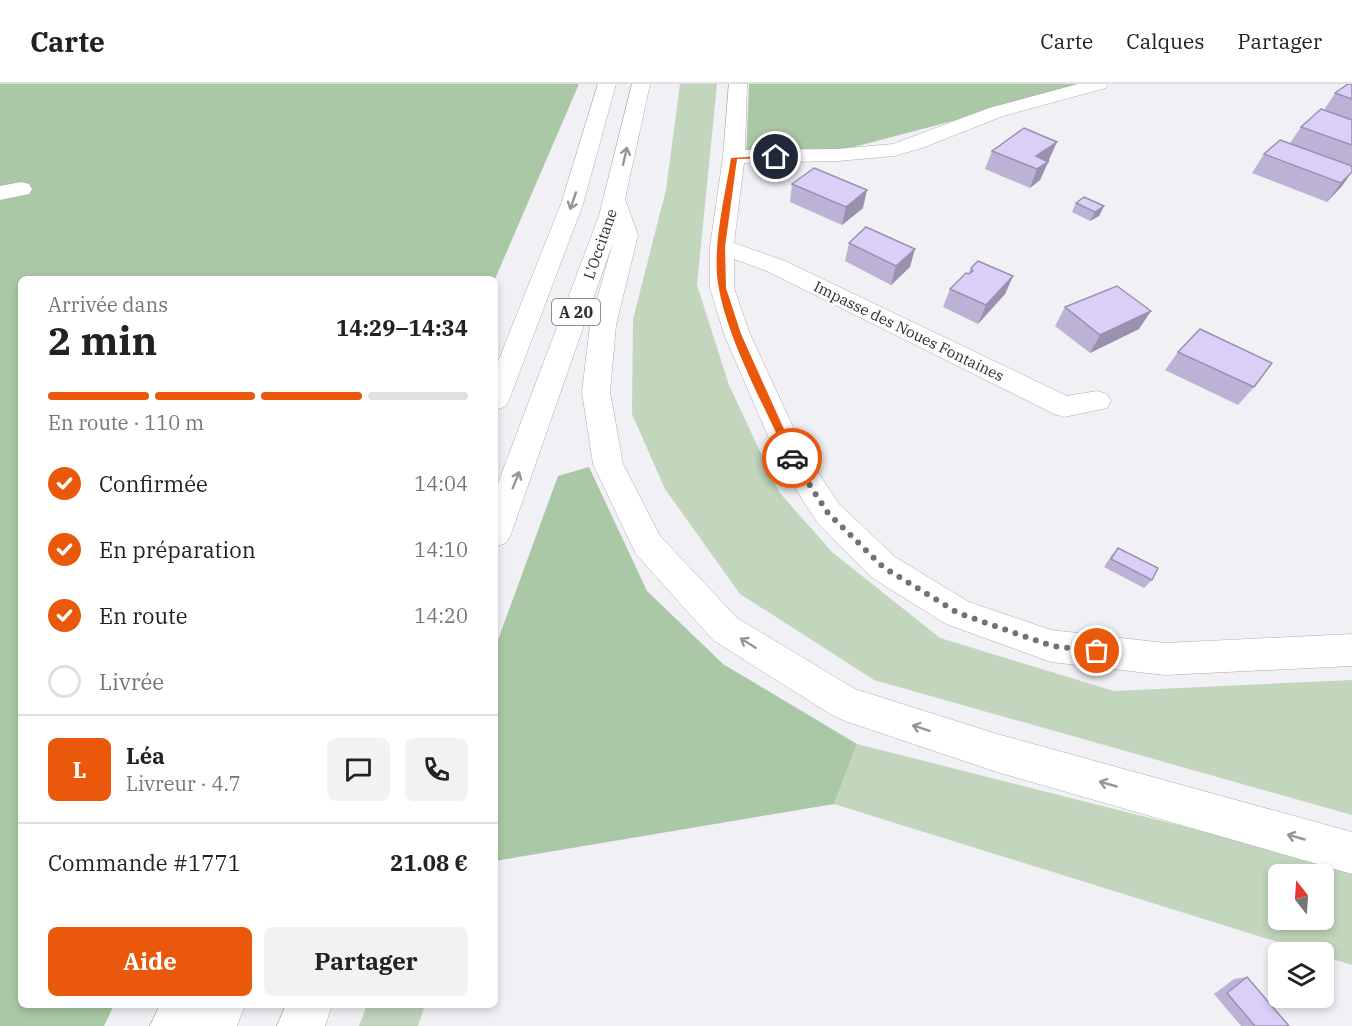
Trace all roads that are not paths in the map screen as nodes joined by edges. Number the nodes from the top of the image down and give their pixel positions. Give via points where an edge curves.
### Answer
1 (607, 84) edge
2 (641, 84) edge
3 (738, 84) edge
4 (1099, 84) edge
5 (734, 158) junction
6 (615, 200) junction
7 (722, 247) junction
8 (498, 393) edge
9 (1097, 401) dead end
10 (498, 526) edge
11 (1352, 650) edge
12 (1352, 853) edge
13 (186, 1008) edge
14 (221, 1008) edge
15 (308, 1008) edge
16 (174, 1026) edge
17 (213, 1026) edge
18 (301, 1026) edge

1 -> 8 main road, A 20 via 572,204
6 -> 2 main road, L'Occitane / A 20
3 - 5 main road
4 - 5 main road via 996,112 894,150
5 - 7 main road
10 -> 6 main road, L'Occitane / A 20
12 -> 6 main road via 997,753 845,703 725,629 648,545 608,464 596,392 603,325 626,234
7 - 9 main road, Impasse des Noues Fontaines via 776,266 1064,407
7 - 11 main road via 722,288 737,334 792,458 828,513 883,567 958,613 1052,646 1165,659
13 - 16 main road
14 - 17 main road
15 - 18 main road

